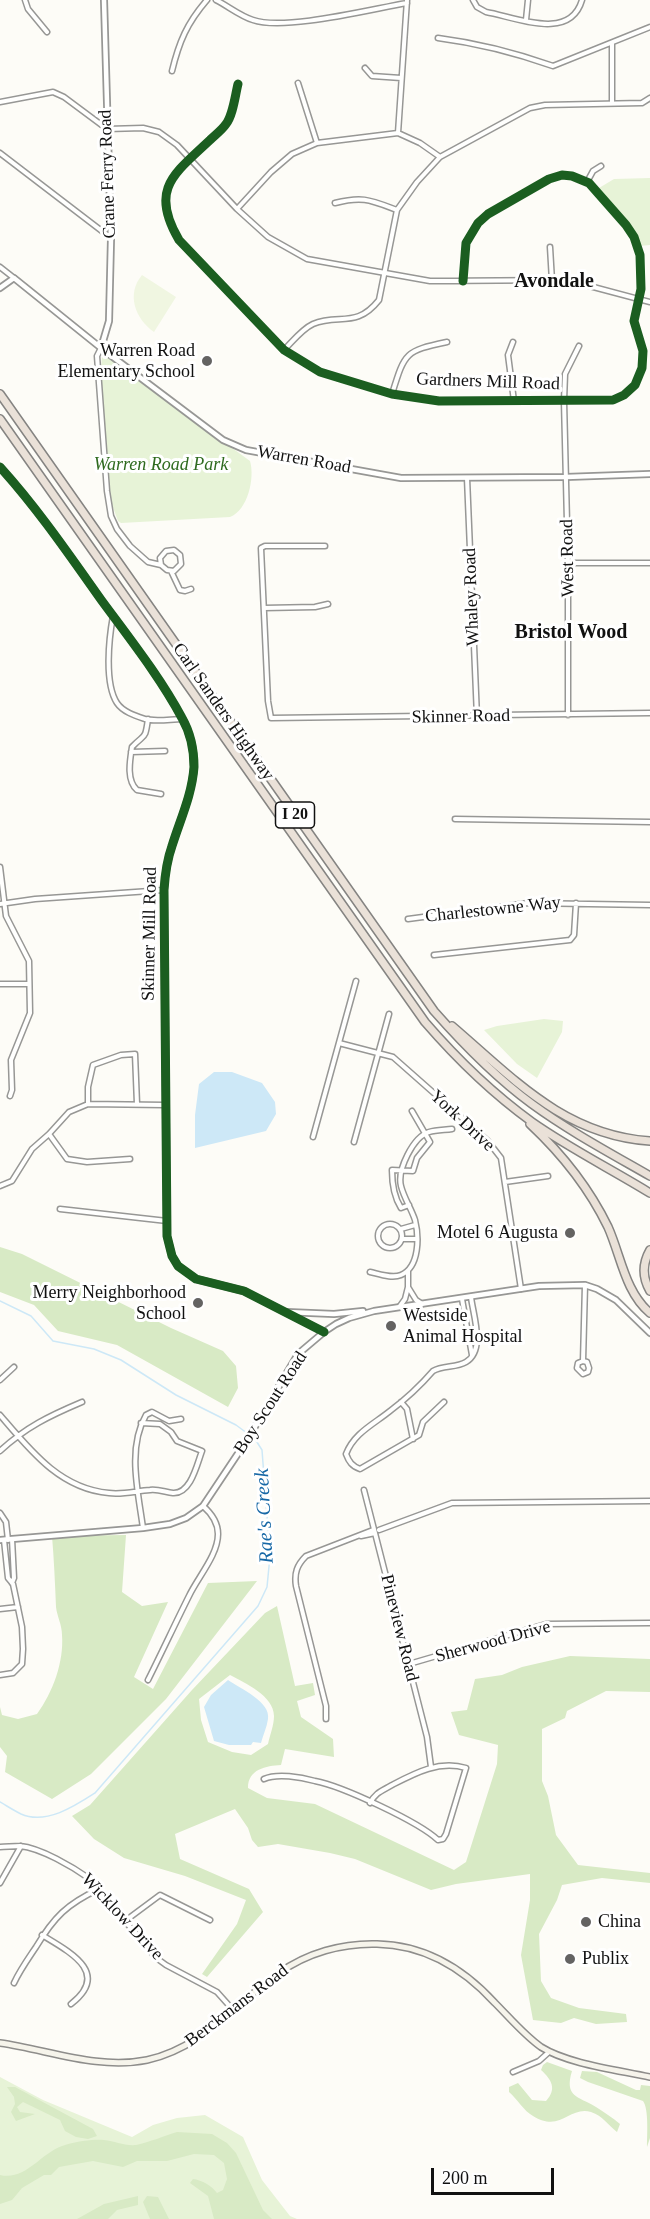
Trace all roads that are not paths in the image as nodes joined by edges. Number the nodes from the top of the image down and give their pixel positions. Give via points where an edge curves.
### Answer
1 (25, 0) edge
2 (104, 0) edge
3 (207, 0) edge
4 (216, 0) edge
5 (473, 0) edge
6 (528, 0) edge
7 (582, 0) edge
8 (407, 1) edge
9 (526, 20) junction
10 (650, 27) edge
11 (46, 32) dead end
12 (438, 39) dead end
13 (612, 43) junction
14 (365, 68) dead end
15 (172, 71) dead end
16 (402, 78) junction
17 (298, 83) dead end
18 (238, 84) dead end
19 (650, 98) edge
20 (0, 102) edge
21 (612, 104) junction
22 (106, 129) junction
23 (398, 133) junction
24 (317, 143) junction
25 (0, 153) edge
26 (440, 157) junction
27 (190, 159) junction
28 (601, 166) dead end
29 (586, 182) junction
30 (610, 196) dead end
31 (604, 200) junction
32 (335, 203) dead end
33 (237, 209) junction
34 (397, 210) junction
35 (111, 239) junction
36 (550, 248) dead end
37 (0, 267) edge
38 (385, 274) junction
39 (14, 278) junction
40 (463, 281) junction
41 (552, 281) junction
42 (0, 288) edge
43 (638, 300) junction
44 (650, 302) edge
45 (447, 342) dead end
46 (513, 342) dead end
47 (579, 346) dead end
48 (101, 348) junction
49 (284, 350) junction
50 (0, 394) edge
51 (392, 394) junction
52 (514, 401) junction
53 (564, 401) junction
54 (0, 418) edge
55 (0, 467) edge
56 (650, 474) edge
57 (566, 477) junction
58 (467, 478) junction
59 (325, 546) dead end
60 (568, 563) junction
61 (650, 563) edge
62 (161, 565) junction
63 (171, 571) junction
64 (191, 589) dead end
65 (328, 604) dead end
66 (264, 608) junction
67 (113, 616) junction
68 (650, 713) edge
69 (568, 715) junction
70 (477, 717) junction
71 (183, 719) junction
72 (148, 720) junction
73 (165, 751) dead end
74 (131, 752) junction
75 (161, 794) dead end
76 (455, 819) dead end
77 (650, 822) edge
78 (0, 867) edge
79 (164, 890) junction
80 (576, 903) junction
81 (3, 904) edge
82 (650, 906) edge
83 (408, 919) dead end
84 (434, 955) dead end
85 (356, 981) dead end
86 (0, 984) edge
87 (29, 984) junction
88 (435, 1011) junction
89 (389, 1014) dead end
90 (339, 1043) junction
91 (378, 1053) junction
92 (10, 1096) dead end
93 (504, 1100) junction
94 (88, 1104) junction
95 (137, 1104) junction
96 (165, 1105) junction
97 (412, 1111) dead end
98 (452, 1129) dead end
99 (49, 1134) junction
100 (426, 1134) junction
101 (313, 1137) dead end
102 (354, 1142) dead end
103 (650, 1142) edge
104 (129, 1159) dead end
105 (402, 1171) junction
106 (548, 1176) dead end
107 (650, 1176) edge
108 (506, 1182) junction
109 (0, 1186) edge
110 (650, 1193) edge
111 (409, 1205) junction
112 (60, 1209) dead end
113 (167, 1221) junction
114 (416, 1225) junction
115 (400, 1228) junction
116 (402, 1239) junction
117 (417, 1239) junction
118 (650, 1250) edge
119 (408, 1270) junction
120 (370, 1272) dead end
121 (585, 1285) junction
122 (408, 1287) junction
123 (521, 1289) junction
124 (650, 1291) edge
125 (471, 1297) junction
126 (462, 1299) junction
127 (424, 1305) junction
128 (397, 1308) junction
129 (374, 1311) junction
130 (287, 1312) junction
131 (650, 1313) edge
132 (324, 1332) junction
133 (650, 1334) edge
134 (472, 1355) junction
135 (583, 1361) dead end
136 (14, 1367) dead end
137 (0, 1380) edge
138 (444, 1401) dead end
139 (82, 1402) dead end
140 (401, 1402) junction
141 (0, 1415) edge
142 (181, 1419) dead end
143 (141, 1423) junction
144 (17, 1435) junction
145 (413, 1439) junction
146 (0, 1451) edge
147 (363, 1490) dead end
148 (138, 1492) junction
149 (650, 1501) edge
150 (203, 1506) junction
151 (0, 1513) edge
152 (143, 1528) junction
153 (374, 1532) junction
154 (6, 1540) edge
155 (12, 1582) junction
156 (18, 1607) junction
157 (0, 1609) edge
158 (650, 1623) edge
159 (409, 1664) junction
160 (0, 1675) edge
161 (148, 1680) dead end
162 (326, 1719) dead end
163 (431, 1767) junction
164 (264, 1779) dead end
165 (370, 1803) junction
166 (21, 1846) junction
167 (0, 1847) edge
168 (0, 1883) edge
169 (99, 1889) junction
170 (210, 1920) dead end
171 (125, 1921) junction
172 (42, 1935) junction
173 (14, 1983) dead end
174 (71, 2004) dead end
175 (234, 2011) junction
176 (0, 2043) edge
177 (550, 2051) junction
178 (513, 2072) dead end
179 (650, 2077) edge

1 - 11 street
2 - 22 street, Crane Ferry Road
3 - 15 street via 180,39
4 - 8 street via 254,21 276,23
5 - 9 street via 486,12
6 - 9 street
7 - 9 street via 569,20 548,25
8 - 16 street
10 - 13 street
12 - 13 street via 521,55 553,66
13 - 21 street
14 - 16 street via 372,76
16 - 23 street
17 - 24 street
18 - 27 street, Gardners Mill Road via 228,123
19 - 21 street via 642,104
20 - 22 street via 53,92
21 - 26 street via 530,108
22 - 27 street via 143,128 159,132
22 - 35 street, Crane Ferry Road
23 - 24 street
23 - 26 street
24 - 33 street via 292,154
25 - 35 street
26 - 34 street
27 - 33 street
27 - 49 street, Gardners Mill Road via 168,184 169,223 179,240
28 - 29 street
29 - 31 street, Gardners Mill Road
29 - 40 street via 561,175 488,214 466,243
30 - 31 street
31 - 43 street, Gardners Mill Road via 634,237 640,255
32 - 34 street via 368,199
33 - 38 street via 268,237 307,259
34 - 38 street
35 - 48 street, Crane Ferry Road via 109,321
36 - 41 street
37 - 39 street, Warren Road
38 - 40 street
38 - 49 street via 379,300 370,311 350,319 315,323
39 - 42 street
39 - 48 street, Warren Road
40 - 41 street
41 - 43 street via 567,280
43 - 44 street
43 - 53 street, Gardners Mill Road via 634,321 643,351 635,386 613,400
45 - 51 street via 411,352 404,360
46 - 52 street via 508,355
47 - 53 street, West Road via 565,374
48 - 58 street, Warren Road via 223,440 246,450 401,478
48 - 62 street via 98,356 111,516 130,546 148,562
49 - 51 street, Gardners Mill Road via 320,372
50 - 88 highway, Carl Sanders Highway / I 20
51 - 52 street, Gardners Mill Road via 439,400
52 - 53 street, Gardners Mill Road
53 - 57 street, West Road
54 - 93 highway, Carl Sanders Highway / I 20 via 411,1004 454,1054
55 - 67 street, Skinner Mill Road via 42,516
56 - 57 street, Warren Road
57 - 58 street, Warren Road
57 - 60 street, West Road
58 - 70 street, Whaley Road
59 - 66 street via 261,548
60 - 61 street
60 - 69 street, West Road
62 - 63 street
62 - 63 street via 163,552 177,552 181,564
63 - 64 street via 180,590
65 - 66 street
66 - 70 street, Skinner Road via 271,718
67 - 71 street, Skinner Mill Road
67 - 72 street via 112,692 124,711
68 - 69 street, Skinner Road
69 - 70 street, Skinner Road
71 - 72 street
71 - 79 street, Skinner Mill Road via 194,767 171,847
72 - 74 street via 146,735
73 - 74 street
74 - 75 street via 132,786
76 - 77 street
78 - 81 street
79 - 81 street
79 - 96 street, Skinner Mill Road
80 - 82 street, Charlestowne Way
80 - 83 street, Charlestowne Way via 528,903
80 - 84 street via 574,935 570,940
81 - 87 street via 9,924 27,953
85 - 90 street
86 - 87 street
87 - 92 street via 30,1013 11,1060
88 - 103 highway via 519,1084 568,1118 614,1137
88 - 107 highway, Carl Sanders Highway / I 20 via 470,1051 525,1099
89 - 91 street
90 - 91 street, York Drive
90 - 101 street
91 - 102 street
91 - 108 street, York Drive via 393,1057 487,1140 501,1158
93 - 110 highway, Carl Sanders Highway / I 20 via 552,1135
93 - 131 highway via 559,1154 593,1201 614,1241 632,1292
94 - 95 street
94 - 95 street via 93,1065 135,1054
94 - 99 street via 69,1112
95 - 96 street
96 - 113 street, Skinner Mill Road
97 - 100 street
98 - 100 street
99 - 104 street via 67,1159
99 - 109 street via 24,1158 12,1181
100 - 105 street via 410,1151
100 - 105 street via 430,1142 417,1158 413,1171
105 - 111 street via 400,1184
105 - 111 street via 392,1170 392,1180 398,1204 401,1208
106 - 108 street
108 - 123 street, York Drive
111 - 114 street
112 - 113 street
113 - 130 street, Skinner Mill Road via 168,1246 178,1266 187,1273 205,1282 234,1287
114 - 115 street
114 - 117 street
115 - 116 street
115 - 116 street via 385,1224 378,1237 383,1246 390,1248
116 - 117 street
117 - 119 street
118 - 124 highway via 644,1275
119 - 120 street via 391,1276
119 - 122 street
121 - 123 street, Boy Scout Road
121 - 133 street, Boy Scout Road via 616,1300
121 - 135 street
122 - 127 street
122 - 128 street
123 - 125 street, Boy Scout Road
125 - 126 street, Boy Scout Road
125 - 134 street via 477,1343
126 - 127 street, Boy Scout Road
126 - 134 street
127 - 128 street, Boy Scout Road
128 - 129 street, Boy Scout Road
129 - 130 street
129 - 132 street, Boy Scout Road via 349,1318
130 - 132 street, Skinner Mill Road
132 - 150 street, Boy Scout Road via 298,1354
134 - 140 street via 464,1363 433,1371
136 - 137 street
138 - 145 street
139 - 144 street
140 - 145 street via 407,1409
140 - 145 street via 355,1439 346,1454 354,1467 360,1469
141 - 144 street
142 - 143 street via 169,1420 152,1412
143 - 148 street via 135,1443
143 - 148 street via 160,1424 177,1441 202,1451 188,1485 181,1491
144 - 146 street
144 - 148 street via 64,1480 78,1487 111,1494
147 - 153 street, Pineview Road
148 - 152 street
149 - 153 street via 452,1503
150 - 152 street, Boy Scout Road via 170,1524
150 - 161 street via 219,1531 216,1546
151 - 154 street via 6,1522
152 - 154 street, Boy Scout Road
153 - 159 street, Pineview Road
153 - 162 street via 306,1556 295,1574
154 - 155 street via 8,1578
154 - 155 street via 15,1578
155 - 156 street
156 - 157 street
156 - 160 street via 22,1664 13,1673
158 - 159 street, Sherwood Drive via 546,1624
159 - 163 street, Pineview Road
163 - 165 street via 375,1793
163 - 165 street via 466,1768 442,1839
164 - 165 street via 272,1776 315,1780
166 - 167 street, Wicklow Drive
166 - 168 street
166 - 169 street, Wicklow Drive via 79,1871
169 - 171 street, Wicklow Drive
169 - 172 street via 65,1908
170 - 171 street via 160,1895
171 - 175 street, Wicklow Drive via 155,1957 217,1992
172 - 173 street
172 - 174 street via 86,1968 87,1986
175 - 176 main road, Berckmans Road via 183,2048 130,2062 105,2063
175 - 177 main road, Berckmans Road via 279,1973 313,1955 355,1945 397,1946 426,1953 464,1974 525,2034
177 - 178 street via 539,2061
177 - 179 main road, Berckmans Road

